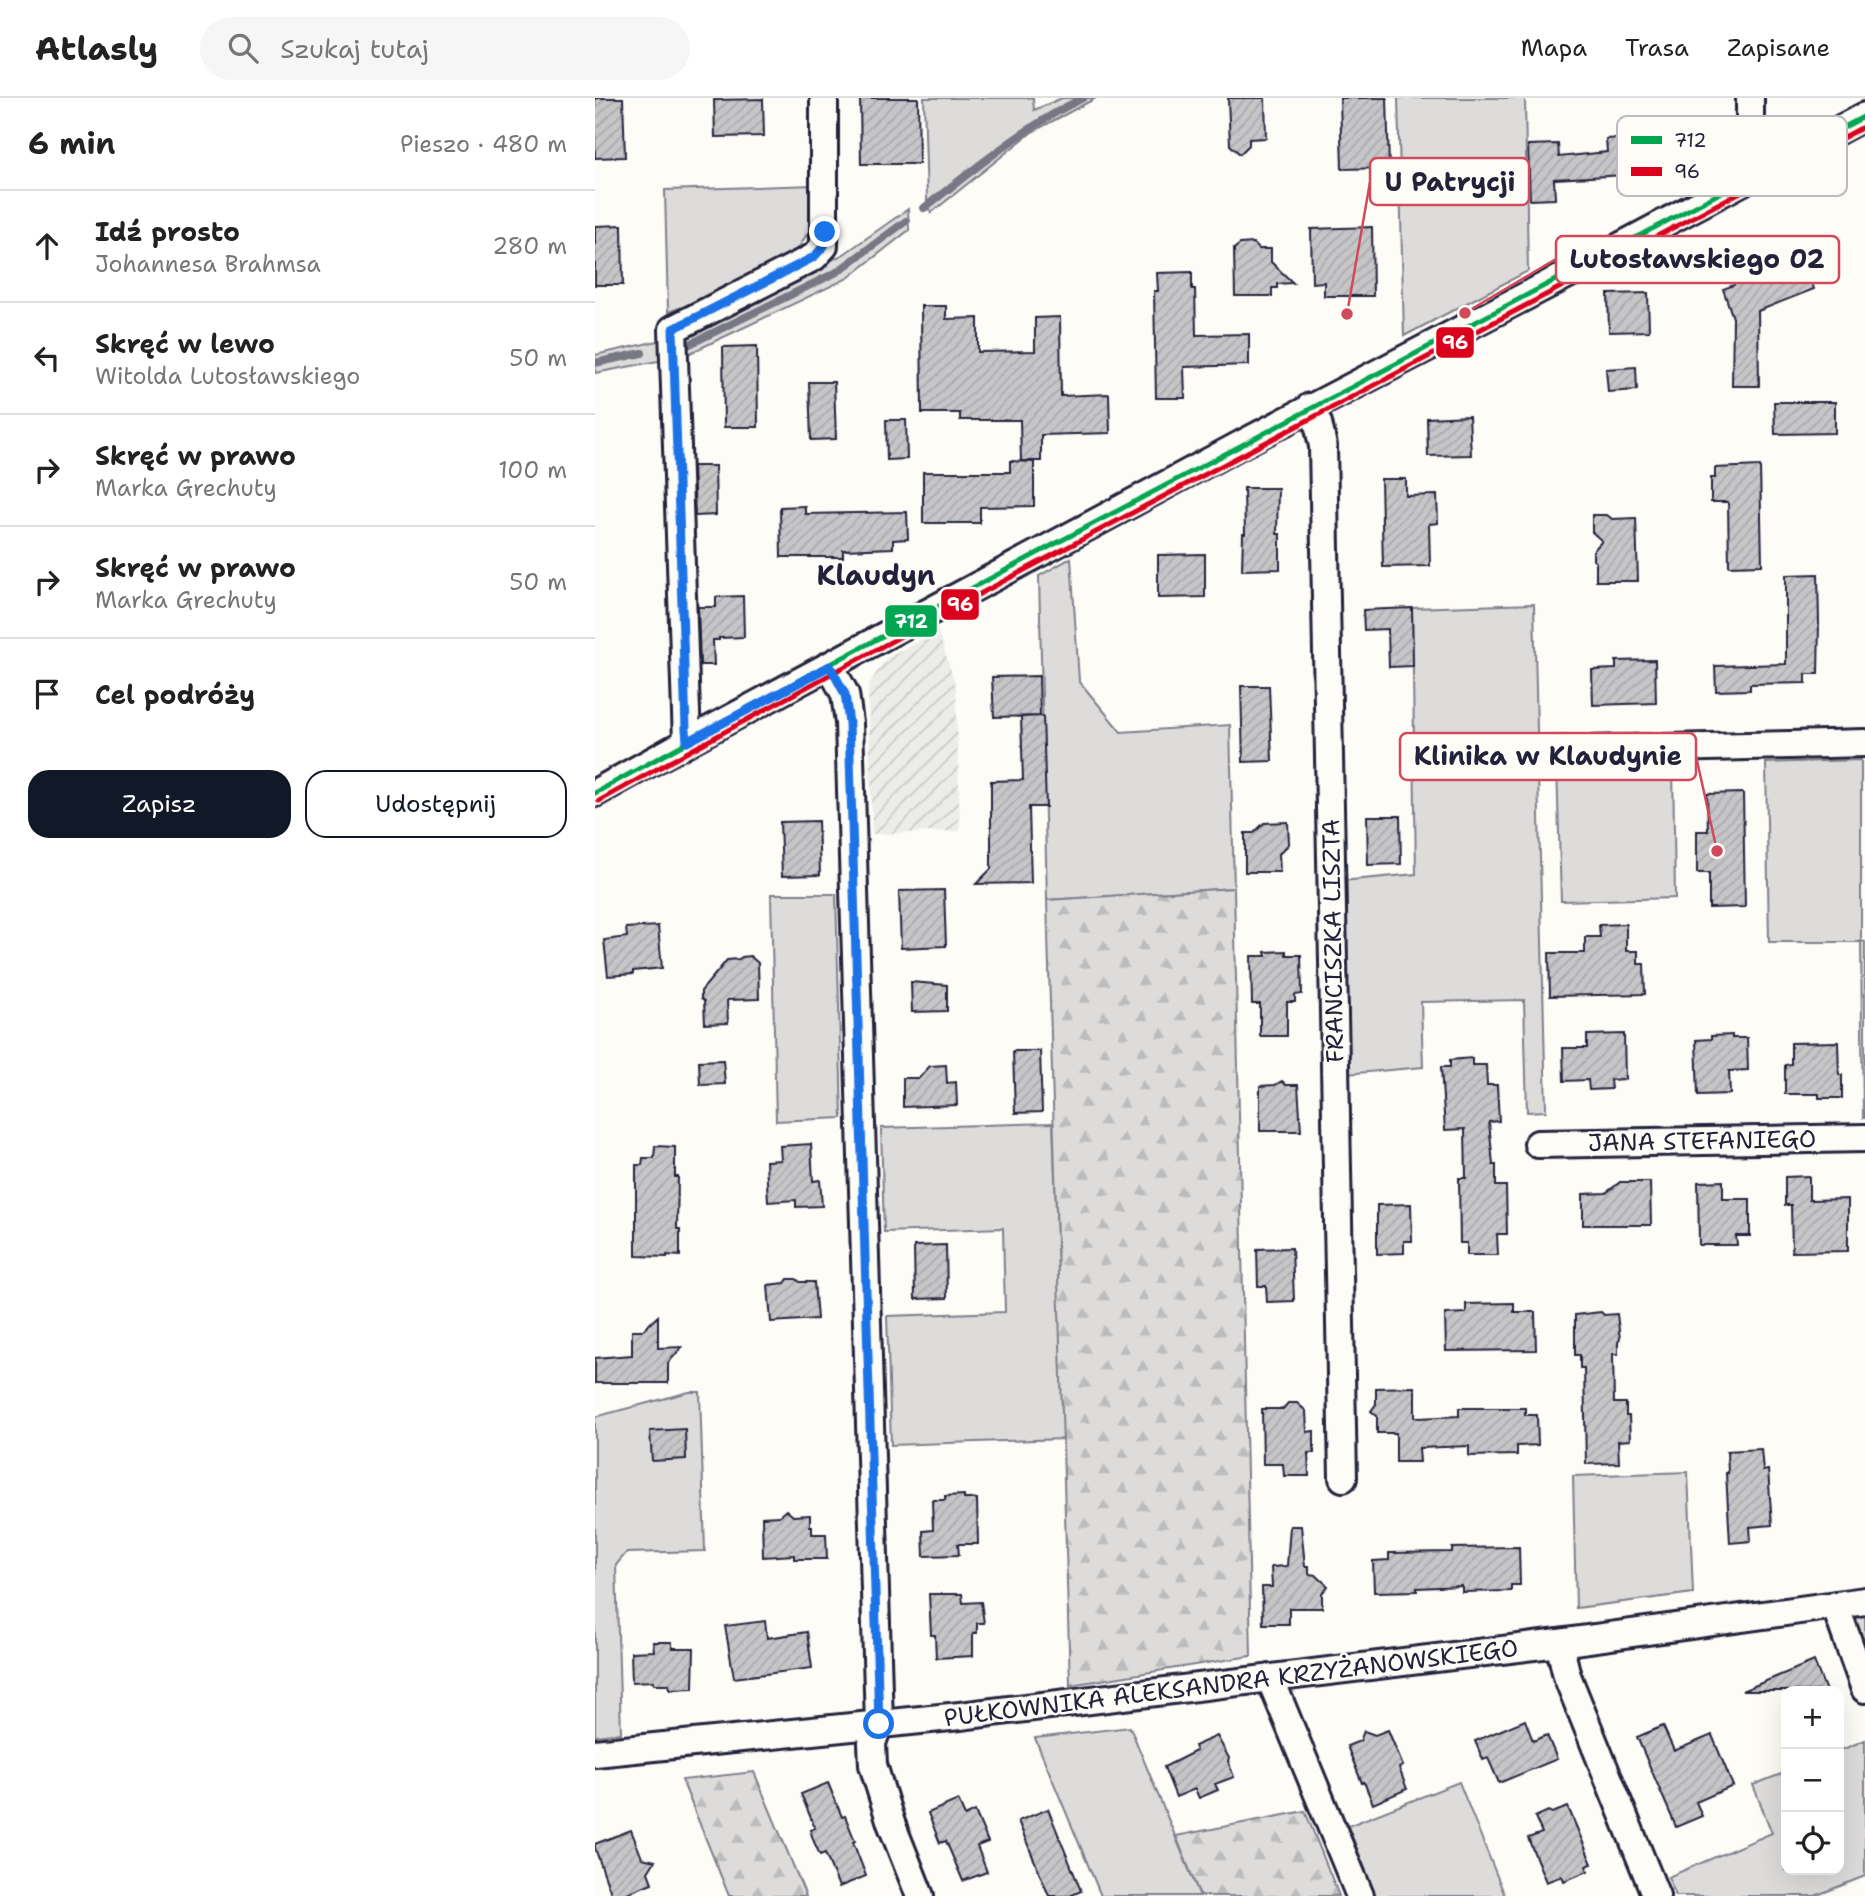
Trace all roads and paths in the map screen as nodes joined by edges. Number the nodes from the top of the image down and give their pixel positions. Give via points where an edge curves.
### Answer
1 (824, 98) edge
2 (1750, 98) edge
3 (1750, 116) edge
4 (1865, 116) edge
5 (1847, 126) edge
6 (1716, 196) edge
7 (1310, 407) junction
8 (830, 666) junction
9 (687, 742) junction
10 (1865, 743) edge
11 (1550, 751) dead end
12 (595, 793) edge
13 (1865, 1138) edge
14 (1538, 1144) dead end
15 (1343, 1478) dead end
16 (1865, 1601) edge
17 (1835, 1605) junction
18 (1559, 1643) junction
19 (1271, 1678) junction
20 (1865, 1689) edge
21 (879, 1724) junction
22 (595, 1753) edge
23 (921, 1896) edge
24 (1360, 1896) edge
25 (1656, 1896) edge

1 - 9 street via 824,246 814,257 673,329
2 - 3 street
4 - 5 street
6 - 7 street
7 - 8 street
7 - 15 street, FRANCISZKA LISZTA via 1323,446
8 - 9 street
8 - 21 street via 845,694 849,723
9 - 12 street
10 - 11 street
13 - 14 street, JANA STEFANIEGO
16 - 17 street, PUŁKOWNIKA ALEKSANDRA KRZYŻANOWSKIEGO
17 - 18 street, PUŁKOWNIKA ALEKSANDRA KRZYŻANOWSKIEGO
17 - 20 street
18 - 19 street, PUŁKOWNIKA ALEKSANDRA KRZYŻANOWSKIEGO
18 - 25 street via 1567,1675
19 - 21 street, PUŁKOWNIKA ALEKSANDRA KRZYŻANOWSKIEGO
19 - 24 street
21 - 22 street, PUŁKOWNIKA ALEKSANDRA KRZYŻANOWSKIEGO
21 - 23 street via 872,1743 873,1765

